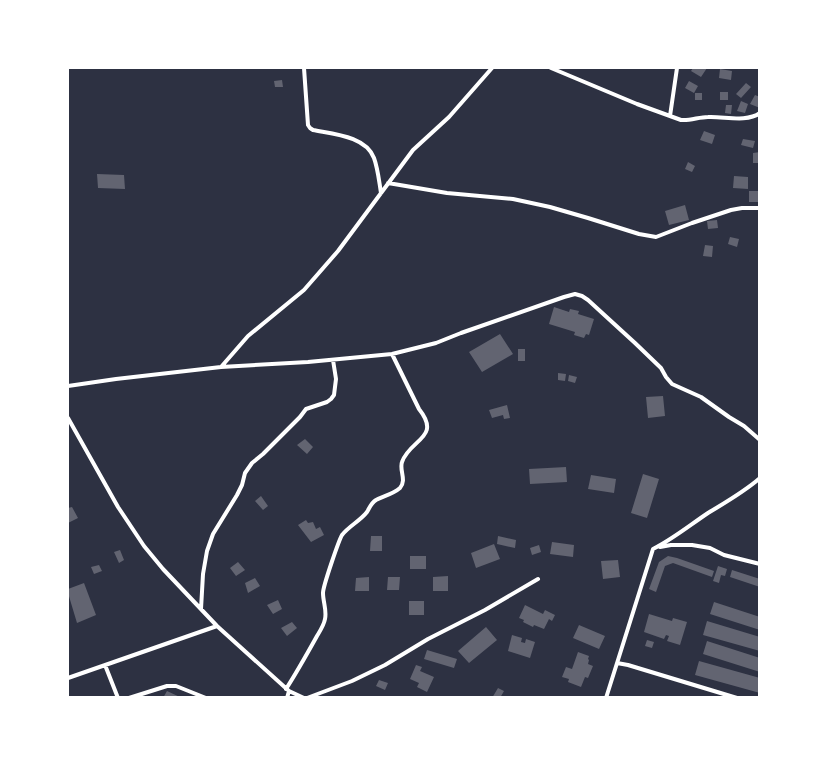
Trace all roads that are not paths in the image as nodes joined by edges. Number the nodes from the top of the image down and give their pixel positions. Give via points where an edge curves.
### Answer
1 (304, 68) edge
2 (492, 68) edge
3 (550, 68) edge
4 (677, 68) edge
5 (760, 113) edge
6 (670, 116) junction
7 (388, 183) junction
8 (381, 193) junction
9 (760, 208) edge
10 (392, 354) junction
11 (333, 360) junction
12 (221, 367) junction
13 (68, 386) edge
14 (68, 418) edge
15 (760, 440) edge
16 (760, 478) edge
17 (653, 548) junction
18 (760, 564) edge
19 (538, 579) dead end
20 (201, 609) junction
21 (217, 626) junction
22 (617, 663) junction
23 (105, 665) junction
24 (68, 678) edge
25 (288, 690) junction
26 (118, 698) edge
27 (129, 698) edge
28 (206, 698) edge
29 (287, 698) edge
30 (305, 698) edge
31 (606, 698) edge
32 (737, 698) edge

1 - 8 street via 308,125 313,130 352,138 369,149 374,156
2 - 7 street via 413,150
3 - 6 street
4 - 6 street
5 - 6 street via 749,118 709,116 686,121
7 - 8 street
7 - 9 street via 513,199 656,237 731,210
8 - 12 street via 304,290 248,336
10 - 11 street
10 - 15 street via 436,343 575,294 588,300 635,342 672,384 701,397
10 - 25 street via 428,428 402,461 403,481 400,487 372,503 339,539 324,584 325,620
11 - 12 street
11 - 20 street via 336,379 332,399 306,409 245,473 242,485 213,534 207,551
12 - 13 street
14 - 20 street via 118,508 144,546
16 - 17 street via 748,489
17 - 18 street via 671,544 692,545
17 - 22 street
19 - 30 street via 385,665
20 - 21 street
21 - 23 street
21 - 25 street
22 - 31 street
22 - 32 street
23 - 24 street
23 - 26 street
25 - 29 street
25 - 30 street
27 - 28 street via 176,686

